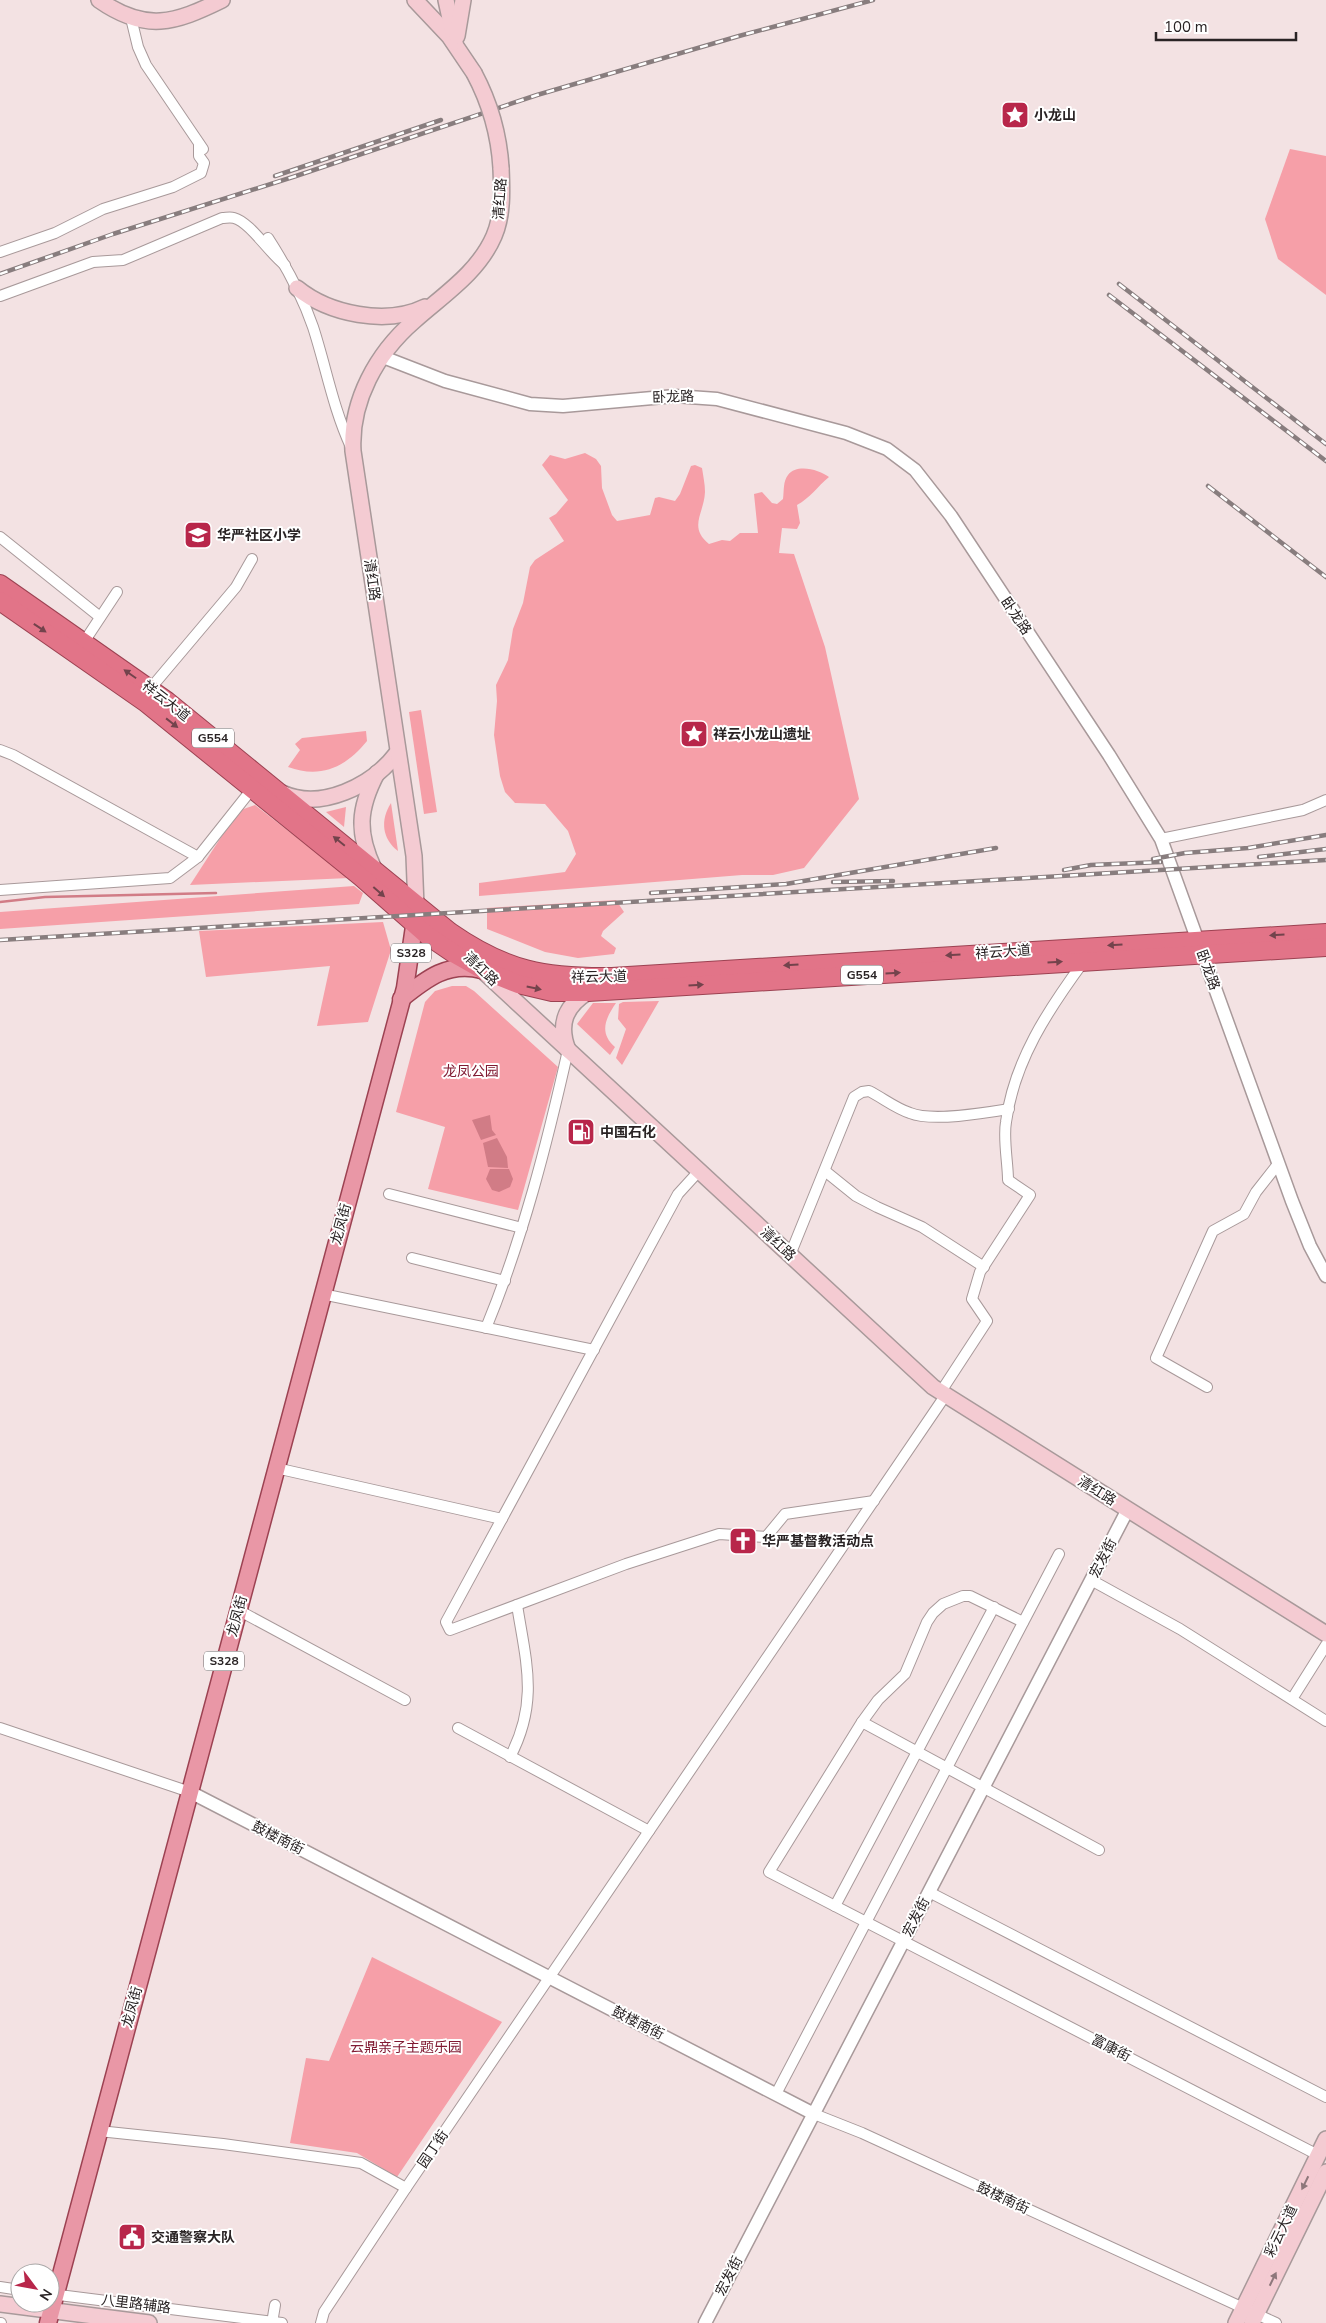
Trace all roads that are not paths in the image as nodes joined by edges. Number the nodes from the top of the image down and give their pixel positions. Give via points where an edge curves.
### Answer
1 (99, 0) edge
2 (222, 0) edge
3 (415, 0) edge
4 (446, 0) edge
5 (463, 0) edge
6 (131, 18) junction
7 (456, 44) junction
8 (268, 238) dead end
9 (0, 252) edge
10 (285, 265) junction
11 (297, 288) junction
12 (0, 296) edge
13 (443, 296) junction
14 (383, 357) junction
15 (353, 451) junction
16 (0, 537) edge
17 (252, 559) dead end
18 (0, 584) edge
19 (117, 592) dead end
20 (0, 601) edge
21 (100, 617) junction
22 (84, 642) junction
23 (150, 689) junction
24 (0, 750) edge
25 (397, 753) junction
26 (377, 773) junction
27 (252, 789) junction
28 (278, 792) junction
29 (1326, 800) edge
30 (1161, 839) junction
31 (198, 857) junction
32 (374, 869) junction
33 (0, 890) edge
34 (416, 906) junction
35 (415, 924) junction
36 (1326, 932) edge
37 (1200, 946) junction
38 (1326, 947) edge
39 (1084, 961) junction
40 (482, 970) junction
41 (588, 992) junction
42 (401, 999) junction
43 (568, 1050) junction
44 (1009, 1109) junction
45 (1278, 1164) junction
46 (699, 1171) junction
47 (825, 1171) junction
48 (389, 1194) dead end
49 (522, 1228) junction
50 (790, 1255) junction
51 (412, 1258) dead end
52 (984, 1267) junction
53 (1326, 1276) edge
54 (505, 1281) junction
55 (322, 1294) junction
56 (486, 1328) junction
57 (594, 1350) junction
58 (1207, 1387) dead end
59 (943, 1395) junction
60 (276, 1468) junction
61 (874, 1501) junction
62 (1127, 1511) junction
63 (502, 1519) junction
64 (1059, 1554) dead end
65 (1092, 1580) junction
66 (517, 1605) junction
67 (994, 1607) junction
68 (238, 1610) junction
69 (1023, 1622) junction
70 (1326, 1634) edge
71 (1326, 1645) edge
72 (405, 1700) dead end
73 (1292, 1700) junction
74 (1326, 1721) edge
75 (862, 1722) junction
76 (0, 1728) edge
77 (458, 1728) dead end
78 (917, 1752) junction
79 (510, 1757) junction
80 (947, 1768) junction
81 (983, 1788) junction
82 (190, 1792) junction
83 (649, 1831) junction
84 (1098, 1850) dead end
85 (929, 1892) junction
86 (835, 1906) junction
87 (866, 1922) junction
88 (903, 1941) junction
89 (550, 1978) junction
90 (776, 2094) junction
91 (1326, 2097) edge
92 (814, 2114) junction
93 (99, 2131) junction
94 (1326, 2139) edge
95 (1318, 2155) junction
96 (1326, 2172) edge
97 (406, 2188) junction
98 (60, 2269) edge
99 (60, 2295) edge
100 (0, 2304) edge
101 (275, 2305) dead end
102 (1250, 2315) edge
103 (49, 2317) edge
104 (149, 2323) edge
105 (275, 2323) edge
106 (322, 2323) edge
107 (705, 2323) edge
108 (1236, 2323) edge
109 (1276, 2323) edge

1 - 6 main road
2 - 6 main road via 171,21 148,22
3 - 7 main road, 清红路
4 - 7 main road
5 - 7 main road
6 - 9 street via 146,65 202,148 199,156 204,168 201,173 172,187 103,209 55,233
7 - 13 main road, 清红路, bridge via 474,73 492,114 499,146 501,210 494,236 474,267
8 - 10 street
10 - 11 street
10 - 12 street via 249,228 231,217 123,260 93,262
11 - 13 main road via 330,306 384,316 414,312
11 - 15 street via 312,326 337,413
13 - 14 main road, 清红路 via 404,330
14 - 15 main road, 清红路 via 357,408
14 - 30 street, 卧龙路 via 463,387 530,404 563,406 664,396 704,397 815,424 887,449 915,470 946,508
15 - 25 main road, 清红路
16 - 21 street
17 - 23 street via 236,587
18 - 22 highway, 祥云大道 / G554
19 - 21 street
20 -> 27 highway, 祥云大道 / G554 via 145,702
21 - 22 street
23 -> 22 highway, 祥云大道 / G554
23 - 28 highway, 祥云大道 / G554
24 - 31 street
25 - 26 main road
25 - 34 main road, 清红路 via 414,856
26 - 28 main road via 351,789 323,798 301,799
26 - 32 main road via 365,802 361,825 363,844
27 - 31 street
27 -> 35 highway, 祥云大道 / G554
32 -> 28 highway, 祥云大道 / G554
29 - 30 street via 1303,810
30 - 37 street, 卧龙路
31 - 33 street via 170,878
32 - 34 highway, 祥云大道 / G554
34 - 35 main road, 龙凤街 / S328
37 -> 34 highway, 祥云大道 / G554 via 566,977 531,972 490,956 461,940
34 - 40 main road, 清红路
35 - 40 highway, 祥云大道 / G554
35 - 42 main road, 龙凤街 / S328
36 -> 37 highway, 祥云大道 / G554
37 - 38 highway, 祥云大道 / G554
37 - 39 highway, 祥云大道 / G554
37 - 45 street, 卧龙路
41 -> 39 highway, 祥云大道 / G554
39 - 44 street via 1038,1028 1019,1068
40 -> 41 highway, 祥云大道 / G554 via 544,990
40 - 42 main road via 463,967 443,970
40 - 43 main road, 清红路
41 - 43 main road via 571,1006 564,1019 563,1035
42 - 55 main road, 龙凤街 / S328
43 - 46 main road, 清红路
43 - 49 street
44 - 47 street via 977,1114 912,1114 881,1096 862,1092 854,1097
44 - 52 street via 1005,1124 1008,1180 1030,1195
45 - 53 street, 卧龙路 via 1310,1246
45 - 58 street via 1244,1214 1213,1231 1156,1358
46 - 50 main road, 清红路
46 - 57 street via 678,1194
47 - 50 street
47 - 52 street via 856,1196 922,1227
48 - 49 street
49 - 54 street
50 - 59 main road, 清红路
51 - 54 street
52 - 59 street, 园丁街 via 973,1289 972,1299 987,1321
54 - 56 street
55 - 56 street
55 - 60 main road, 龙凤街 / S328
56 - 57 street
57 - 63 street
59 - 61 street, 园丁街
59 - 62 main road, 清红路
60 - 63 street
60 - 68 main road, 龙凤街 / S328
61 - 66 street via 785,1514 766,1537 719,1534 626,1564
61 - 83 street, 园丁街
62 - 65 street, 宏发街
62 - 70 main road, 清红路
63 - 66 street via 446,1622 450,1630
64 - 69 street
65 - 73 street via 1180,1629
65 - 81 street, 宏发街
66 - 79 street via 529,1680 527,1716 521,1737
67 - 69 street
67 - 75 street via 976,1598 962,1596 938,1608 924,1628 905,1674 878,1700
67 - 78 street
68 - 72 street
68 - 82 main road, 龙凤街 / S328
69 - 80 street
71 - 73 street
73 - 74 street
75 - 78 street
75 - 86 street, 富康街 via 769,1872
76 - 82 street, 鼓楼南街
77 - 79 street
78 - 80 street
78 - 86 street
79 - 83 street
80 - 81 street
80 - 87 street
81 - 84 street
81 - 85 street, 宏发街
82 - 89 street, 鼓楼南街
82 - 93 main road, 龙凤街 / S328
83 - 89 street, 园丁街
85 - 88 street, 宏发街
85 - 91 street
86 - 87 street, 富康街
87 - 88 street, 富康街
87 - 90 street
88 - 92 street, 宏发街
88 - 95 street, 富康街
89 - 90 street, 鼓楼南街
89 - 97 street, 园丁街
90 - 92 street, 鼓楼南街
92 - 102 street, 鼓楼南街 via 871,2137
92 - 107 street, 宏发街
93 - 97 street via 362,2162
93 - 98 main road, 龙凤街 / S328
94 - 95 main road, 彩云大道
95 -> 102 main road, 彩云大道
102 -> 96 main road, 彩云大道
97 - 106 street, 园丁街 via 324,2312
99 - 105 street, 八里路辅路
100 - 103 main road
101 - 105 street
102 - 108 main road, 彩云大道
102 - 109 street, 鼓楼南街
103 - 104 main road

